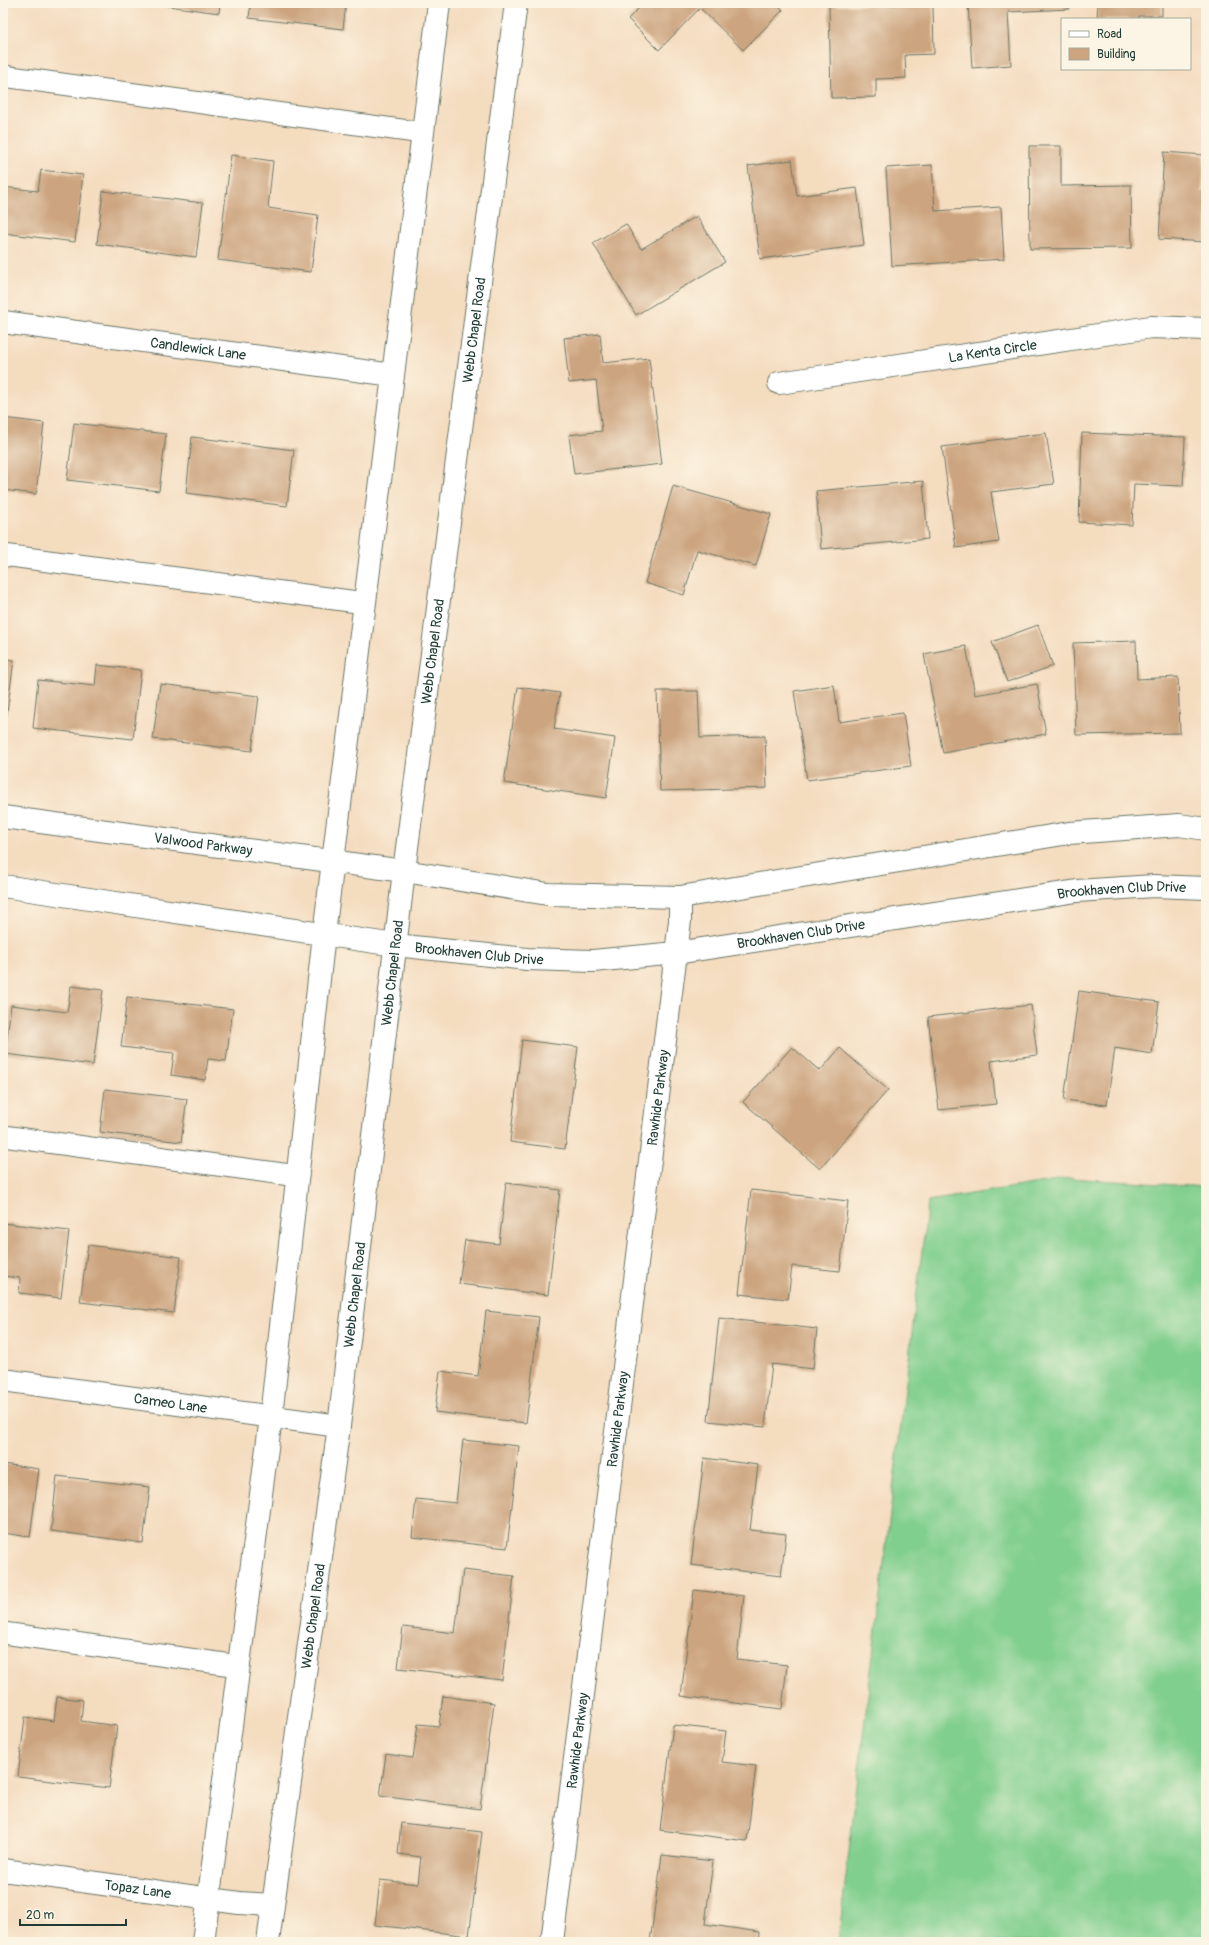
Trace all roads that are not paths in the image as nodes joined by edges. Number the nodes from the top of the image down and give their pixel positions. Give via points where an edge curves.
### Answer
1 (439, 3) edge
2 (516, 3) edge
3 (3, 76) edge
4 (423, 133) junction
5 (3, 322) edge
6 (1206, 329) edge
7 (393, 375) junction
8 (779, 383) dead end
9 (3, 555) edge
10 (365, 603) junction
11 (3, 817) edge
12 (1206, 829) edge
13 (333, 861) junction
14 (404, 871) junction
15 (3, 886) edge
16 (1206, 888) edge
17 (680, 897) junction
18 (324, 934) junction
19 (395, 945) junction
20 (676, 953) junction
21 (3, 1136) edge
22 (298, 1176) junction
23 (3, 1380) edge
24 (271, 1417) junction
25 (339, 1426) junction
26 (3, 1633) edge
27 (239, 1666) junction
28 (3, 1870) edge
29 (209, 1898) junction
30 (272, 1906) junction
31 (203, 1942) edge
32 (268, 1942) edge
33 (552, 1942) edge

1 - 4 main road
2 - 14 main road, Webb Chapel Road
3 - 4 lane
4 - 7 main road
5 - 7 main road, Candlewick Lane
6 - 8 main road, La Kenta Circle via 1151,327
7 - 10 main road
9 - 10 lane
10 - 13 main road
11 - 13 main road, Valwood Parkway
12 - 17 main road via 1179,825 1069,833
13 - 14 main road, Valwood Parkway
13 - 18 main road
14 - 17 main road via 548,894
14 - 19 main road, Webb Chapel Road
15 - 18 main road
16 - 20 main road, Brookhaven Club Drive via 1154,886 1077,891
17 - 20 main road, Rawhide Parkway
18 - 19 main road
18 - 22 main road
19 - 20 main road, Brookhaven Club Drive via 527,959 594,961
19 - 25 main road, Webb Chapel Road
20 - 33 main road, Rawhide Parkway
21 - 22 lane
22 - 24 main road
23 - 24 main road, Cameo Lane
24 - 25 main road, Cameo Lane
24 - 27 main road
25 - 30 main road, Webb Chapel Road
26 - 27 lane
27 - 29 main road
28 - 29 main road, Topaz Lane
29 - 30 main road, Topaz Lane
29 - 31 main road
30 - 32 main road, Webb Chapel Road

